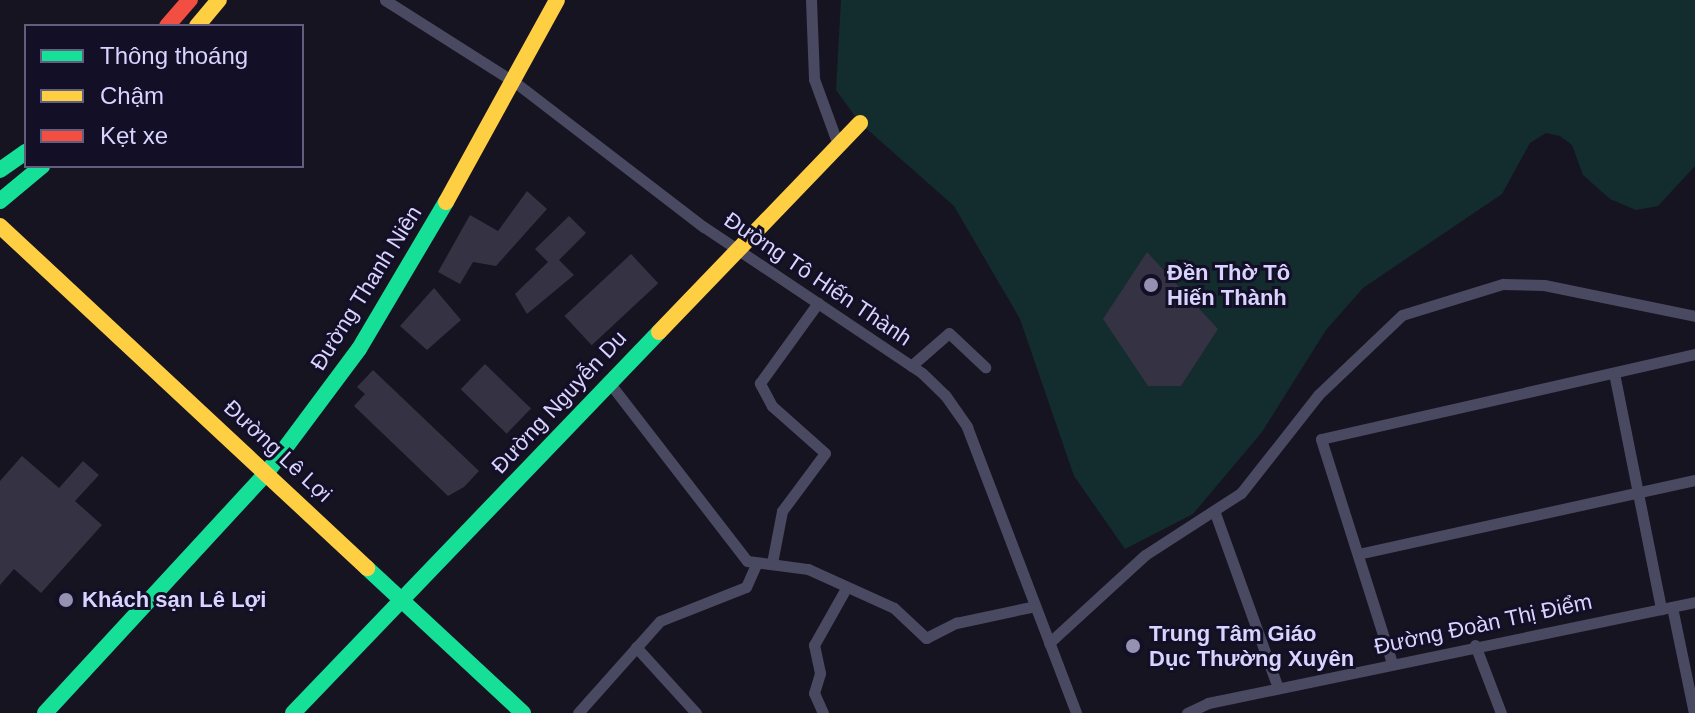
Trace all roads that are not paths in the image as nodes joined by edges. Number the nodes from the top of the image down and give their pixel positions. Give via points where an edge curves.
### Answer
1 (190, 0) edge
2 (219, 0) edge
3 (385, 0) edge
4 (557, 0) edge
5 (811, 0) edge
6 (169, 24) edge
7 (199, 24) edge
8 (516, 83) junction
9 (860, 123) dead end
10 (837, 142) junction
11 (24, 153) edge
12 (40, 168) edge
13 (0, 170) edge
14 (0, 201) edge
15 (0, 226) edge
16 (734, 247) junction
17 (818, 303) junction
18 (1695, 316) edge
19 (1695, 354) edge
20 (911, 366) junction
21 (985, 367) dead end
22 (1614, 373) junction
23 (608, 381) junction
24 (268, 471) junction
25 (1695, 480) edge
26 (1638, 493) junction
27 (1215, 513) junction
28 (1358, 554) junction
29 (772, 563) junction
30 (756, 565) junction
31 (845, 590) junction
32 (403, 599) junction
33 (1695, 602) edge
34 (1035, 606) junction
35 (1667, 608) junction
36 (1049, 643) junction
37 (1475, 645) junction
38 (636, 647) junction
39 (1392, 663) junction
40 (1278, 688) junction
41 (45, 713) edge
42 (293, 713) edge
43 (523, 713) edge
44 (578, 713) edge
45 (696, 713) edge
46 (823, 713) edge
47 (1076, 713) edge
48 (1187, 713) edge
49 (1501, 713) edge
50 (1694, 713) edge

1 - 6 street
2 - 7 street
3 - 8 street, Đường Tô Hiến Thành
4 - 8 street, Đường Thanh Niên
5 - 10 street via 814,79
8 - 16 street, Đường Tô Hiến Thành
8 - 24 street, Đường Thanh Niên via 359,349
9 - 10 street, Đường Nguyễn Du
10 - 16 street, Đường Nguyễn Du
11 - 13 street
12 - 14 street
15 - 24 street, Đường Lê Lợi
16 - 17 street, Đường Tô Hiến Thành
16 - 23 street, Đường Nguyễn Du
17 - 20 street, Đường Tô Hiến Thành
17 - 29 street via 760,383 772,406 825,453 782,511
18 - 27 street via 1544,285 1503,284 1402,315 1318,395 1248,484
19 - 22 street
20 - 21 street via 949,333
20 - 34 street, Đường Tô Hiến Thành via 945,395 967,427
22 - 26 street
22 - 28 street via 1321,439
23 - 30 street via 670,454 684,486
23 - 32 street, Đường Nguyễn Du
24 - 32 street, Đường Lê Lợi
24 - 41 street, Đường Thanh Niên
25 - 26 street
26 - 28 street
26 - 35 street
27 - 36 street via 1145,555
27 - 40 street
28 - 39 street
29 - 30 street
29 - 31 street via 797,564
30 - 38 street via 746,587 660,621
31 - 34 street via 894,608 926,638 956,623
31 - 46 street via 814,645 820,673 814,693
32 - 42 street, Đường Nguyễn Du
32 - 43 street, Đường Lê Lợi
33 - 35 street, Đường Đoàn Thị Điểm
34 - 36 street, Đường Tô Hiến Thành
35 - 37 street, Đường Đoàn Thị Điểm
35 - 50 street
36 - 47 street, Đường Tô Hiến Thành
37 - 39 street, Đường Đoàn Thị Điểm
37 - 49 street
38 - 44 street
38 - 45 street
39 - 40 street, Đường Đoàn Thị Điểm
40 - 48 street, Đường Đoàn Thị Điểm

